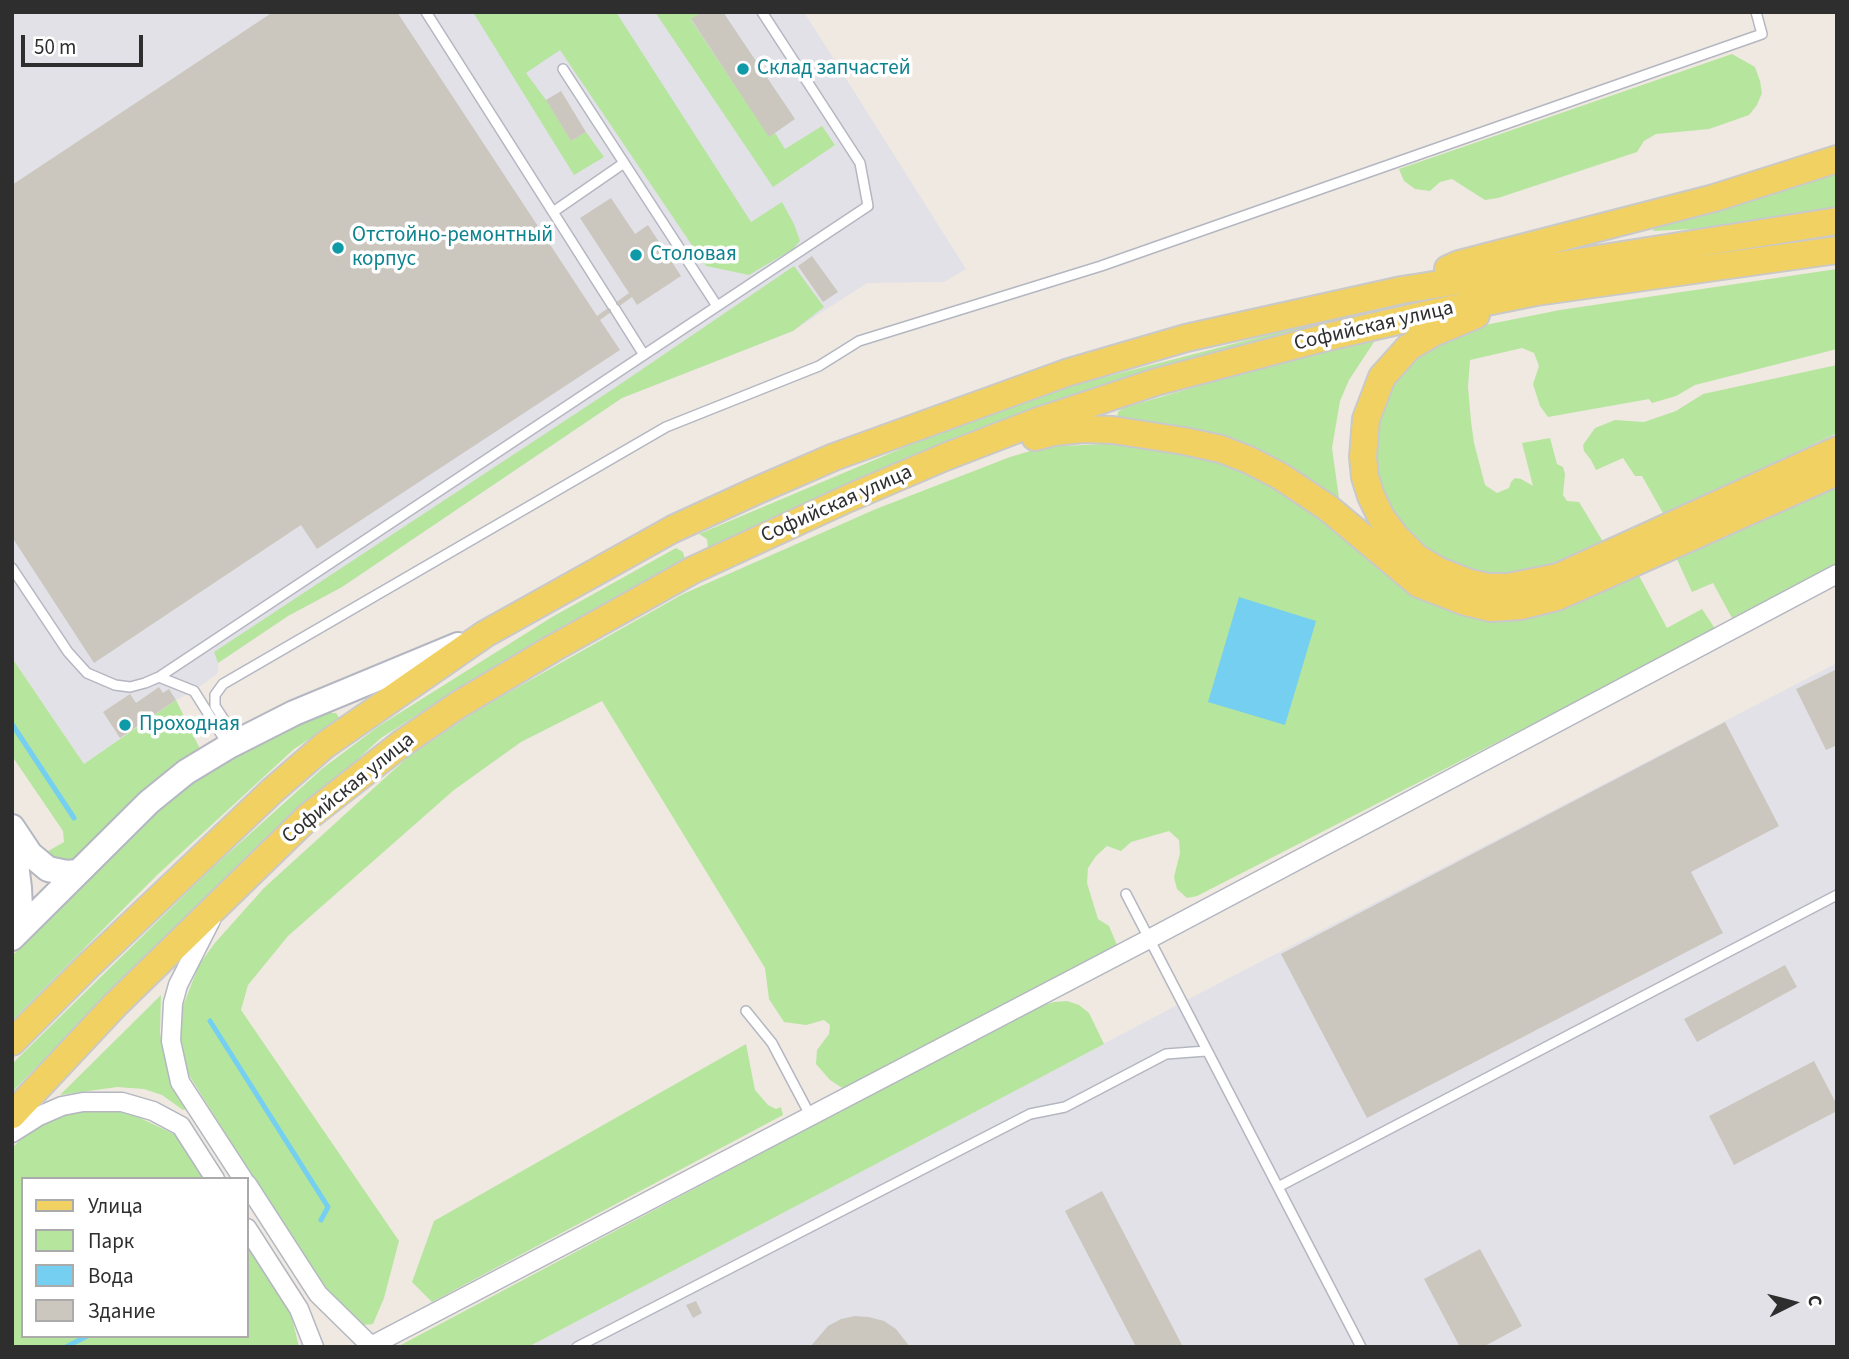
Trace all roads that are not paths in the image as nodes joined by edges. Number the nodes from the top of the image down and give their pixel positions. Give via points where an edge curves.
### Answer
1 (426, 12) edge
2 (762, 12) edge
3 (1756, 12) edge
4 (563, 69) dead end
5 (1837, 159) edge
6 (624, 163) junction
7 (553, 212) junction
8 (1837, 221) edge
9 (1837, 250) edge
10 (1402, 290) junction
11 (1536, 292) junction
12 (717, 306) junction
13 (644, 355) junction
14 (1837, 450) edge
15 (945, 457) junction
16 (1837, 472) edge
17 (673, 529) junction
18 (12, 568) edge
19 (693, 570) junction
20 (1837, 574) edge
21 (485, 634) junction
22 (159, 677) junction
23 (234, 744) junction
24 (12, 827) edge
25 (12, 859) edge
26 (78, 872) junction
27 (1126, 894) dead end
28 (1837, 895) edge
29 (223, 900) junction
30 (14, 935) edge
31 (1149, 939) junction
32 (746, 1011) dead end
33 (12, 1042) edge
34 (1206, 1051) junction
35 (12, 1115) edge
36 (810, 1115) junction
37 (12, 1133) edge
38 (214, 1177) edge
39 (242, 1177) edge
40 (248, 1186) edge
41 (1278, 1187) junction
42 (248, 1230) edge
43 (370, 1346) edge
44 (314, 1347) edge
45 (577, 1347) edge
46 (1361, 1347) edge

1 - 7 lane
2 - 12 lane via 860,163 868,206
3 - 23 lane via 1762,34 1101,265 859,341 819,366 666,427 223,684 215,695 215,706
4 - 6 lane
5 - 10 main road via 1714,198 1460,264
6 - 7 lane
6 - 12 lane
7 - 13 lane
8 - 10 main road, Софийская улица
9 - 11 main road, Софийская улица
10 - 17 main road, Софийская улица via 1186,338 1066,373 834,457
11 - 14 main road via 1466,318 1409,347 1382,377 1372,398 1363,457 1371,496 1395,536 1417,558 1439,571 1488,587 1558,577
11 - 15 main road, Софийская улица via 1327,337 1156,382
12 - 13 lane
13 - 22 lane
15 - 16 main road via 1083,429 1153,435 1221,449 1280,476 1328,508 1419,584 1492,608 1557,597
15 - 19 main road, Софийская улица
17 - 19 main road via 690,540 695,550
17 - 21 main road, Софийская улица
18 - 22 lane via 87,673 130,687
19 - 29 main road, Софийская улица via 458,705 401,744 309,816
20 - 31 street
21 - 23 street
21 - 33 main road, Софийская улица via 325,745
22 - 23 lane via 194,691
23 - 26 street via 186,772 149,802
24 - 26 street via 30,854 48,869
25 - 30 street via 20,908
26 - 30 street
27 - 31 lane
28 - 41 lane
29 - 35 main road, Софийская улица
29 - 39 street via 178,985 171,1041 180,1082
31 - 34 lane
31 - 36 street
32 - 36 lane via 772,1043
34 - 41 lane
34 - 45 lane via 1166,1054 1065,1107 1030,1114
36 - 43 street
37 - 38 street via 62,1107 122,1102 181,1126
40 - 43 street via 318,1294
41 - 46 lane
42 - 44 street via 299,1308

